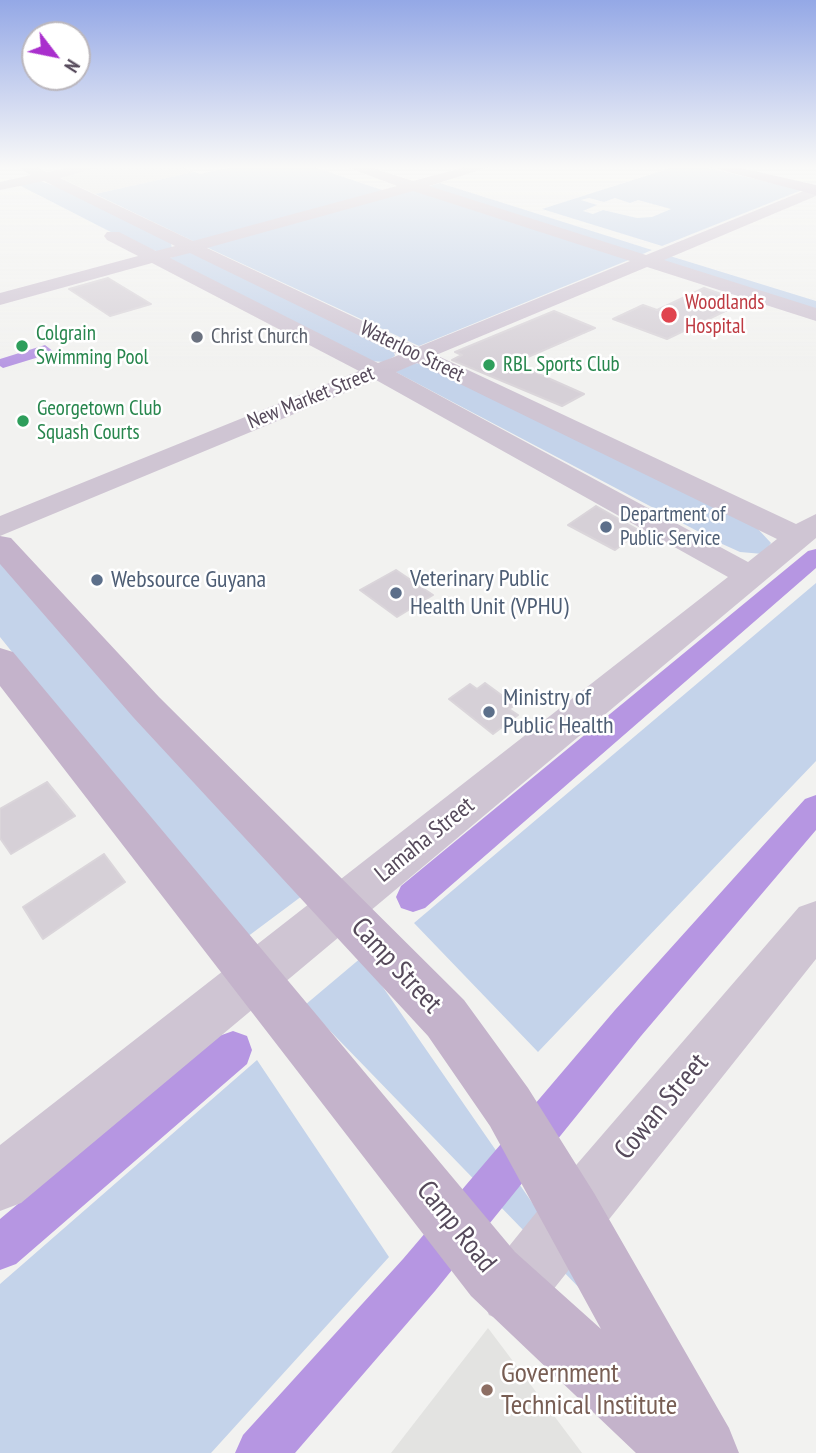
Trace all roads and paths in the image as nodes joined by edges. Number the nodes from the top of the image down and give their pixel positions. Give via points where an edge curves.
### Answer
1 (111, 235) edge
2 (166, 235) edge
3 (236, 235) edge
4 (565, 235) edge
5 (613, 235) edge
6 (709, 235) edge
7 (191, 247) junction
8 (668, 252) junction
9 (152, 257) junction
10 (646, 261) junction
11 (816, 298) edge
12 (0, 299) edge
13 (816, 315) edge
14 (418, 355) junction
15 (376, 371) junction
16 (0, 527) edge
17 (807, 530) edge
18 (0, 545) edge
19 (750, 576) junction
20 (0, 662) edge
21 (816, 922) edge
22 (359, 926) junction
23 (274, 1002) junction
24 (0, 1182) edge
25 (564, 1201) junction
26 (502, 1284) junction
27 (687, 1453) edge
28 (704, 1453) edge

1 - 9 street, Waterloo Street
2 - 7 street, Waterloo Street
3 - 7 street
4 - 10 street
5 - 8 street
6 - 8 street, New Market Street
7 - 9 street
7 - 14 street, Waterloo Street
8 - 10 street, New Market Street
8 - 11 street
9 - 12 street
9 - 15 street, Waterloo Street
10 - 13 street
10 - 14 street, New Market Street
14 - 15 street, New Market Street
14 - 17 street, Waterloo Street
15 - 16 street, New Market Street
15 - 19 street, Waterloo Street
17 - 19 street, Lamaha Street
18 - 22 main road, Camp Street via 146,707
19 - 22 street, Lamaha Street
20 - 23 main road
21 - 25 street, Cowan Street
22 - 23 street, Lamaha Street
22 - 25 main road, Camp Street via 446,1018 509,1107
23 - 24 street, Lamaha Street
23 - 26 main road, Camp Road
25 - 26 street, Cowan Street
25 - 28 main road, Camp Street
26 - 27 main road, Camp Road

